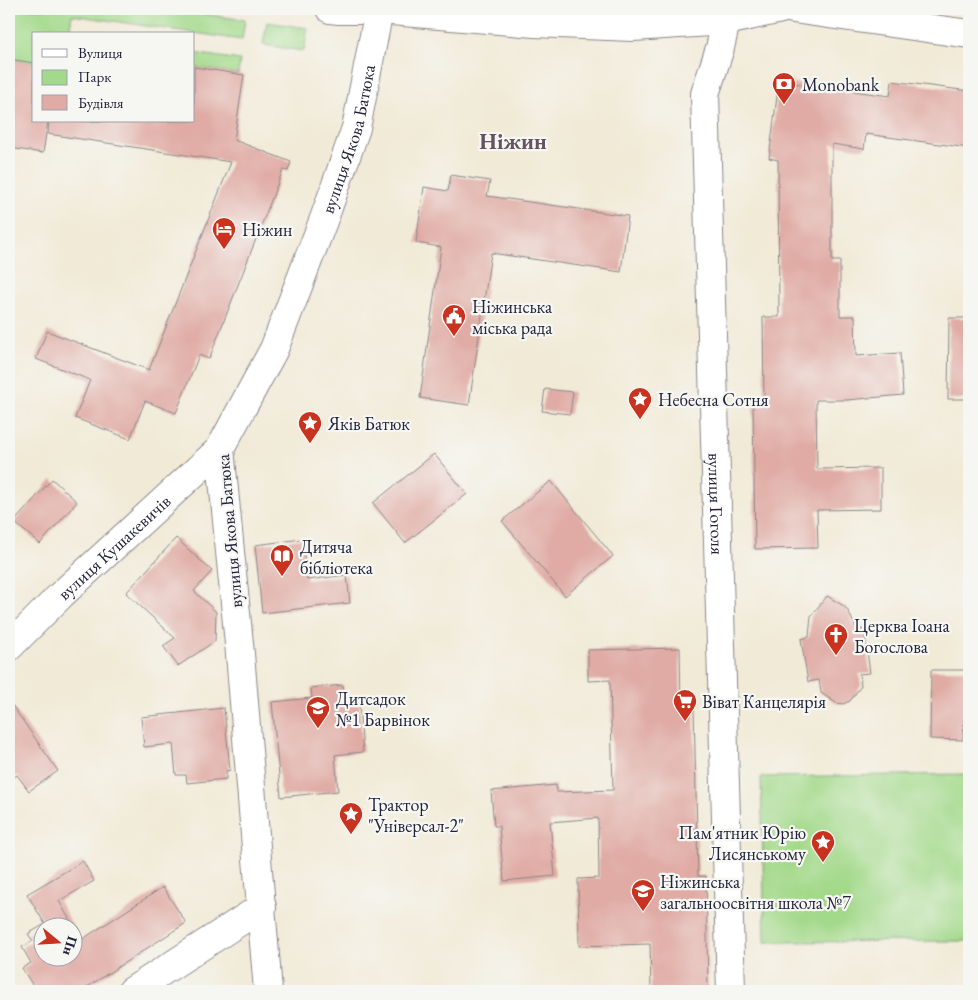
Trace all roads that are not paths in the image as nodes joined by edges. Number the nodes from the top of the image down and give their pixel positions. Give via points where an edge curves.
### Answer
1 (330, 9) edge
2 (379, 9) edge
3 (781, 9) edge
4 (793, 9) edge
5 (727, 15) edge
6 (969, 34) edge
7 (220, 449) junction
8 (9, 647) edge
9 (262, 906) junction
10 (132, 991) edge
11 (268, 991) edge
12 (731, 991) edge

1 - 2 street
2 - 5 street via 534,23 633,27
2 - 7 street, вулиця Якова Батюка via 356,128 325,216 274,349
3 - 5 street
4 - 6 street
5 - 12 street, вулиця Гоголя via 705,94
7 - 8 street, вулиця Кушакевичів
7 - 9 street, вулиця Якова Батюка
9 - 10 street
9 - 11 street, вулиця Якова Батюка

